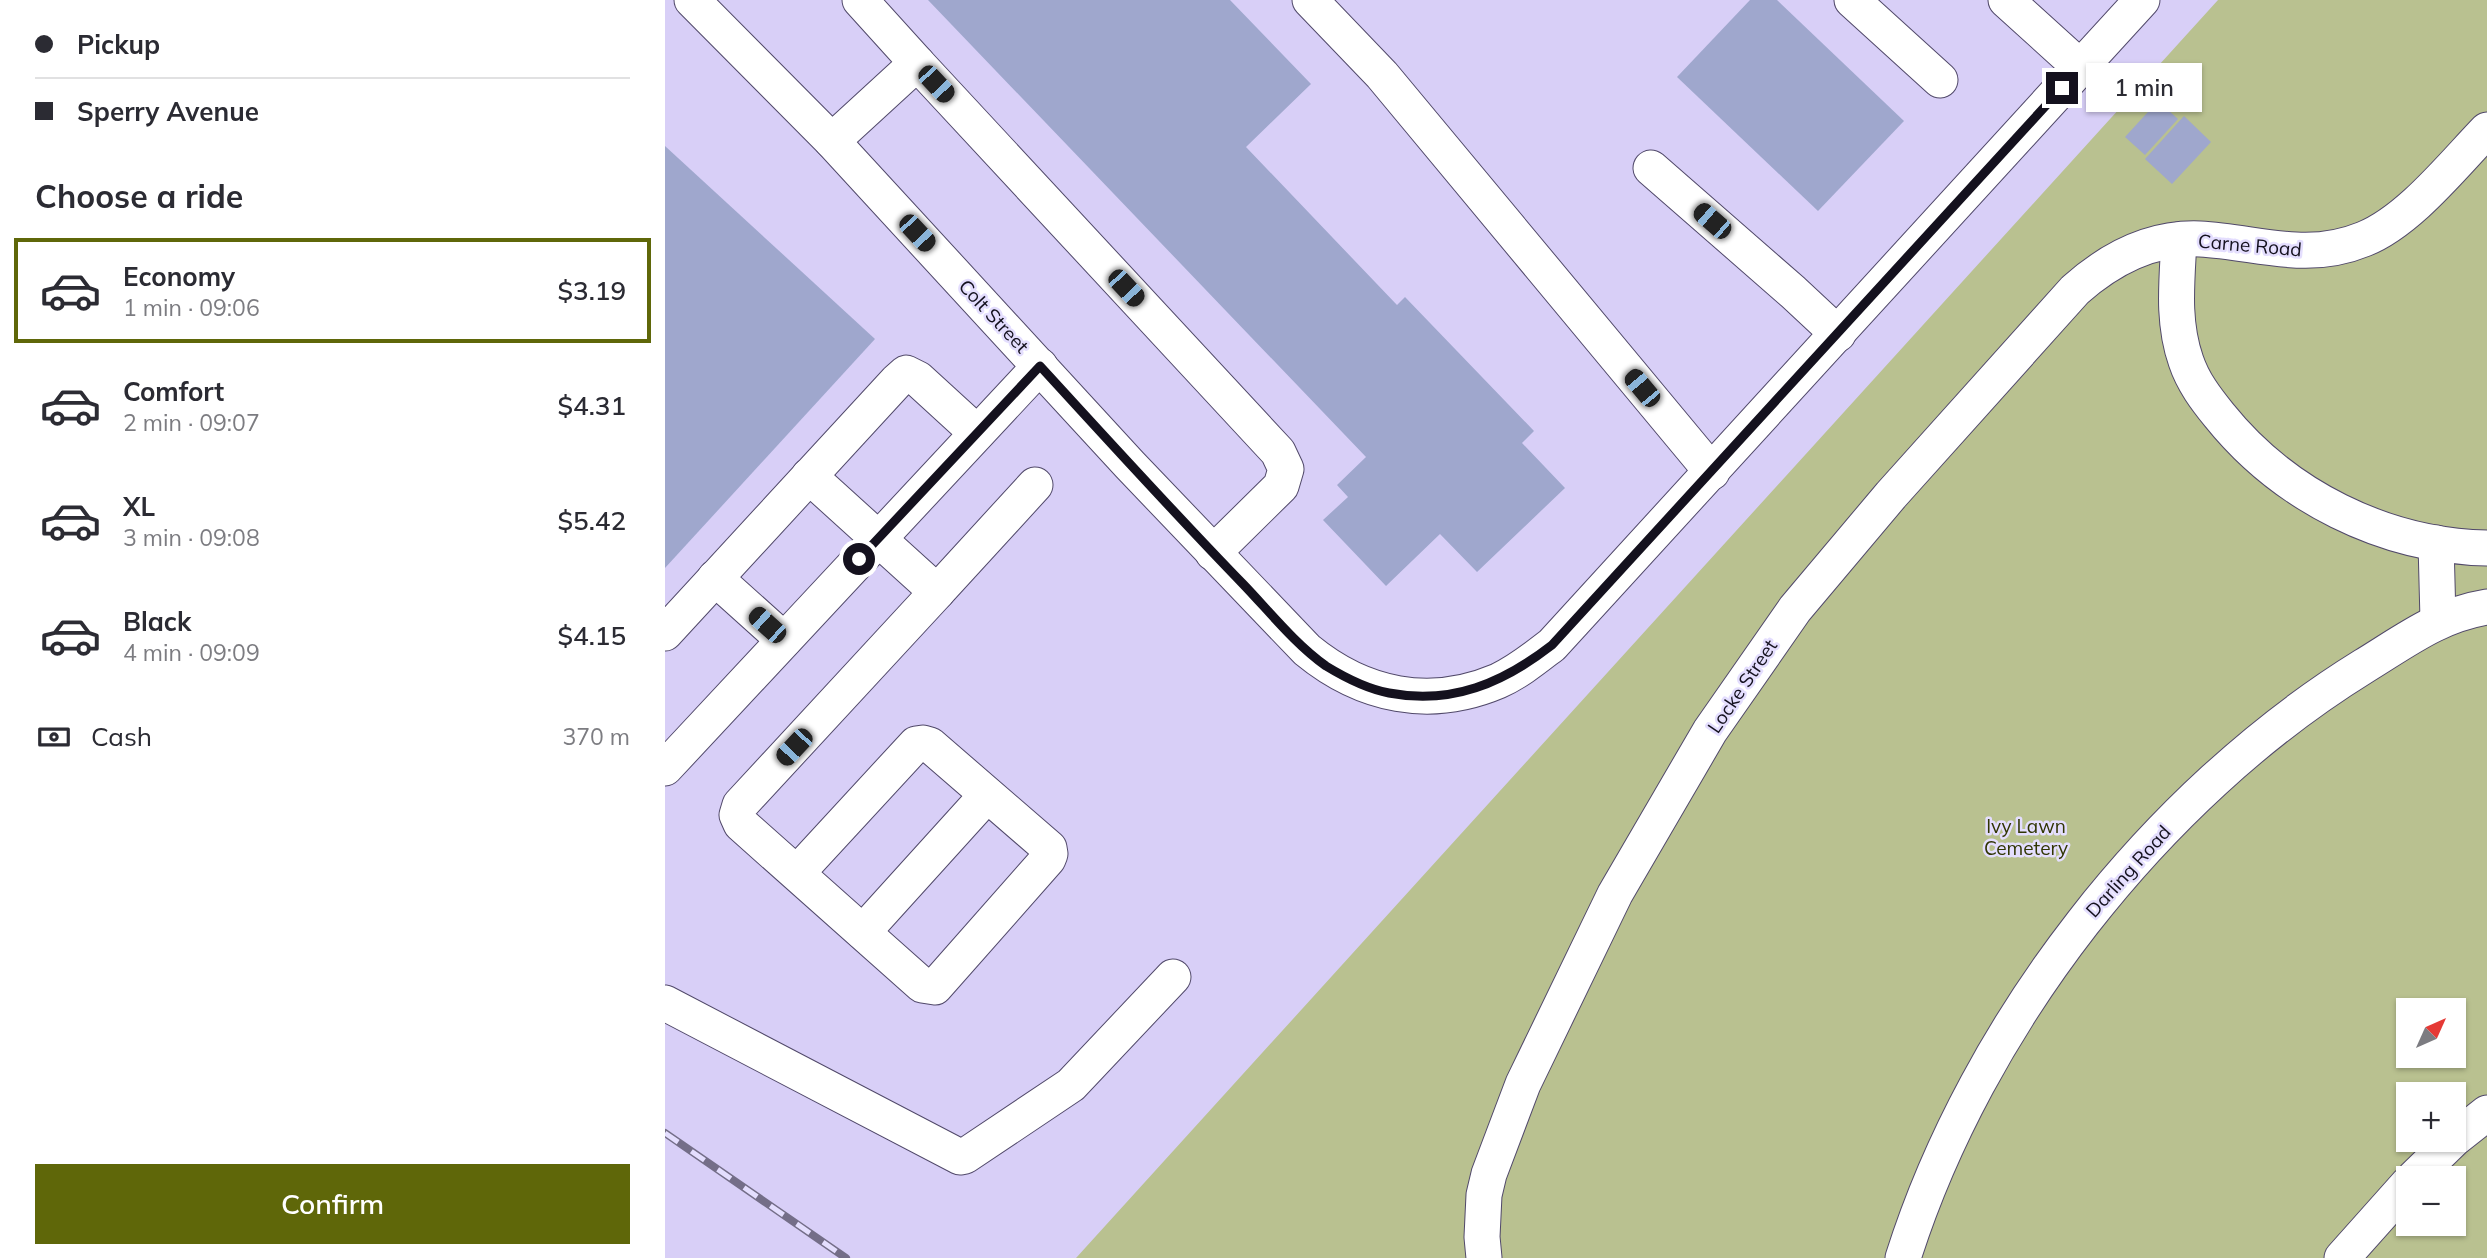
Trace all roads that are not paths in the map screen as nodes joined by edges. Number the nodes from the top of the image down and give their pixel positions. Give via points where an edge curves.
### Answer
1 (860, 0) edge
2 (1310, 0) edge
3 (1852, 0) edge
4 (2006, 0) edge
5 (2142, 0) edge
6 (713, 7) edge
7 (917, 63) junction
8 (2081, 68) junction
9 (1940, 80) dead end
10 (2487, 130) edge
11 (832, 141) junction
12 (1651, 168) dead end
13 (2179, 240) junction
14 (1838, 334) junction
15 (1040, 366) junction
16 (977, 432) junction
17 (1712, 472) junction
18 (809, 476) junction
19 (1035, 485) dead end
20 (878, 539) junction
21 (2436, 543) junction
22 (2487, 548) edge
23 (1213, 553) junction
24 (715, 578) junction
25 (937, 592) junction
26 (2487, 607) edge
27 (2438, 620) junction
28 (665, 633) edge
29 (784, 640) junction
30 (665, 768) edge
31 (987, 795) junction
32 (797, 873) junction
33 (863, 932) junction
34 (1173, 977) dead end
35 (665, 1003) edge
36 (2487, 1113) edge
37 (2426, 1166) edge
38 (2396, 1198) edge
39 (1484, 1258) edge
40 (1903, 1258) edge
41 (2343, 1258) edge

1 - 7 street
2 - 17 street via 1382,75
3 - 9 street
4 - 8 street
5 - 8 street, Colt Street
6 - 11 street, Colt Street
7 - 11 street
7 - 23 street via 1278,452 1286,469 1281,486
8 - 14 street, Colt Street
10 - 13 street, Carne Road via 2396,221 2349,245 2296,251
11 - 15 street, Colt Street
12 - 14 street
13 - 21 street via 2176,309 2181,346 2195,382 2231,430 2260,459 2327,506 2403,536
13 - 39 street, Locke Street via 2123,256 2075,290 1795,608 1710,731 1615,894 1523,1084 1484,1195
14 - 17 street, Colt Street
15 - 16 street
15 - 23 street, Colt Street
16 - 18 street via 906,373
16 - 20 street
17 - 23 street, Colt Street via 1552,645 1498,681 1443,695 1387,693 1325,665
18 - 20 street
18 - 24 street
19 - 25 street
20 - 25 street
20 - 29 street
21 - 22 street
21 - 27 street
24 - 28 street
24 - 29 street
25 - 32 street via 740,805 737,815 741,824
26 - 27 street, Darling Road
27 - 40 street, Darling Road via 2333,685 2240,757 2155,837 2079,926 2013,1023 1956,1125
29 - 30 street
31 - 32 street via 930,745 916,744
31 - 33 street
31 - 33 street via 1050,854 935,987 922,985
32 - 33 street
34 - 35 street via 1071,1085 960,1157
36 - 37 street
38 - 41 street

